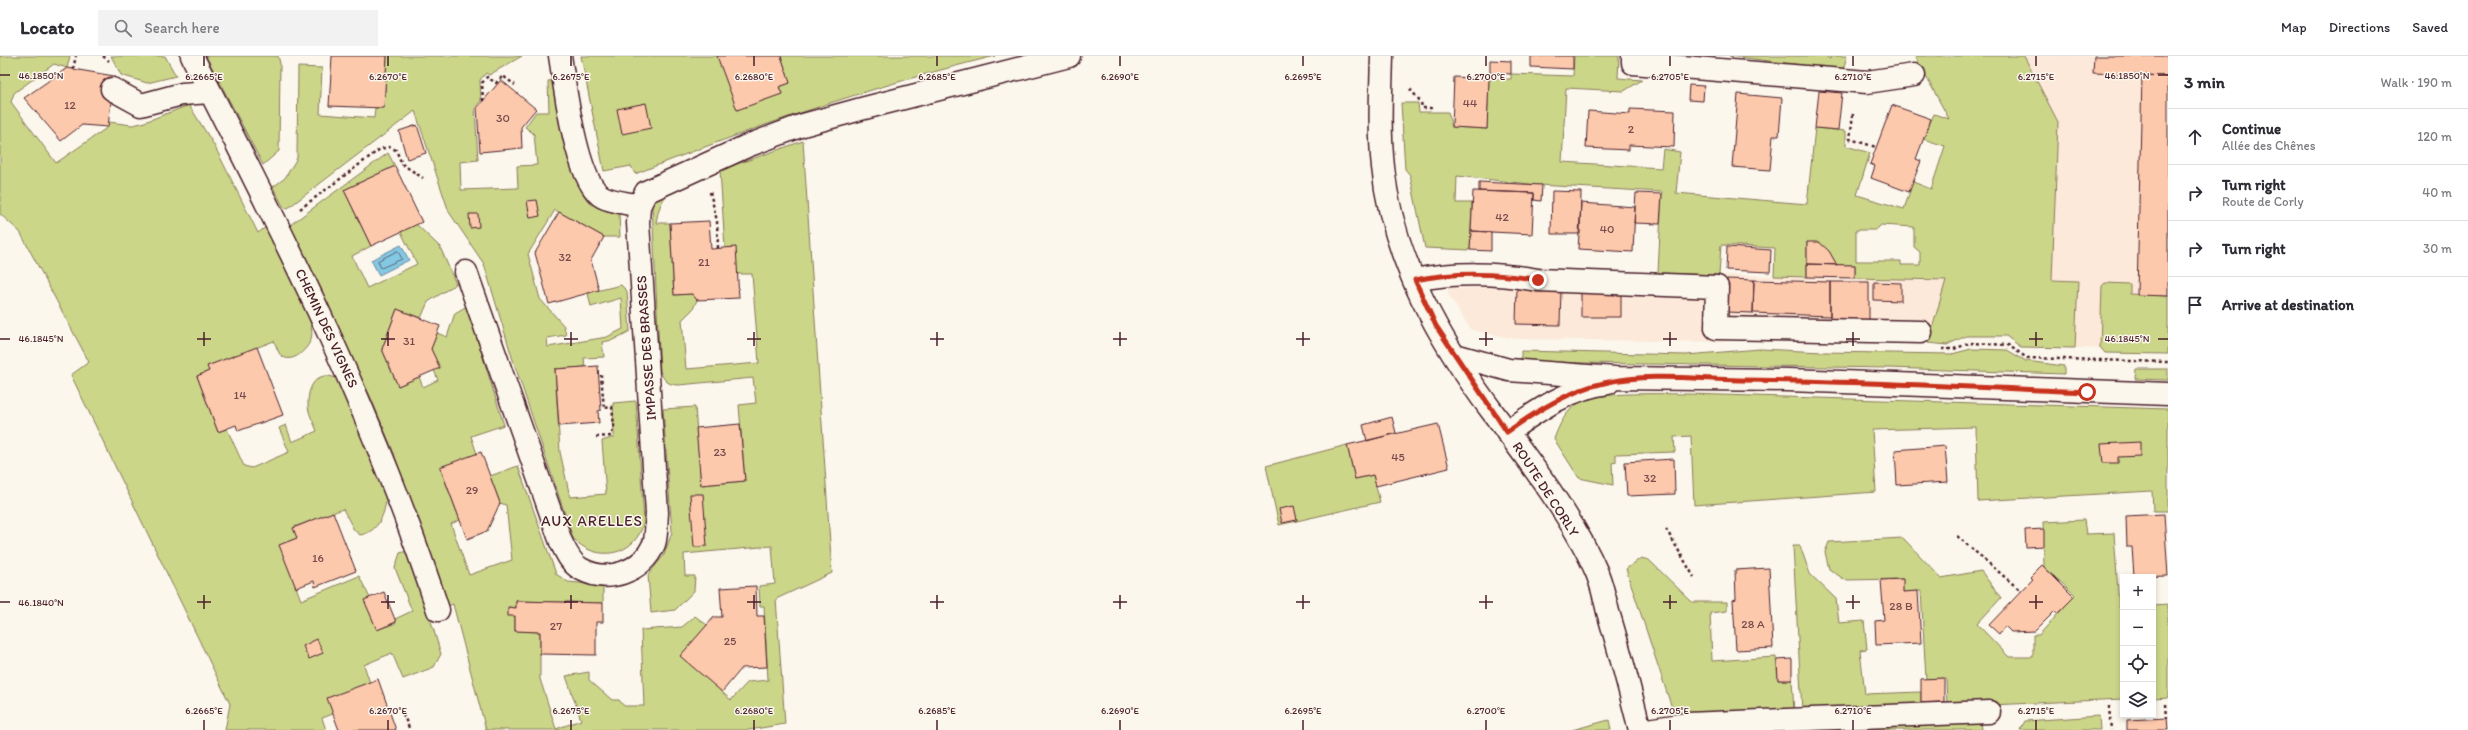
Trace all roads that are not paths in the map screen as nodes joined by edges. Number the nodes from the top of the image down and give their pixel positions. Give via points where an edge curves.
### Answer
1 (192, 56) edge
2 (560, 56) edge
3 (1069, 56) edge
4 (1382, 56) edge
5 (1633, 56) edge
6 (1914, 74) dead end
7 (112, 89) dead end
8 (210, 92) junction
9 (639, 206) junction
10 (466, 272) dead end
11 (1415, 280) junction
12 (1921, 332) dead end
13 (1455, 355) junction
14 (1631, 379) junction
15 (2168, 394) edge
16 (1507, 432) junction
17 (438, 610) dead end
18 (1989, 712) dead end
19 (1640, 730) edge
20 (1647, 730) edge

1 - 8 street, CHEMIN DES VIGNES
2 - 9 street via 578,153 589,180 603,197
3 - 9 street via 803,125 747,146 661,184 646,192
4 - 11 street, ROUTE DE CORLY via 1380,131 1383,169 1389,206 1402,253
5 - 6 street via 1633,63 1638,64 1867,82
7 - 8 street via 141,105 182,94
8 - 17 street, CHEMIN DES VIGNES via 278,225 366,413 412,529
9 - 10 street, IMPASSE DES BRASSES via 657,513 654,543 645,559 634,569 614,575 596,575 580,569 569,558 561,542
11 - 12 street via 1432,276 1513,276 1538,280 1717,287 1716,328
11 - 13 street, ROUTE DE CORLY via 1436,326
13 - 14 street via 1509,370
13 - 16 street, ROUTE DE CORLY
14 - 15 street via 1788,380
14 - 16 street via 1604,383 1569,395
16 - 19 street, ROUTE DE CORLY via 1576,533 1597,573
18 - 20 street via 1687,724

